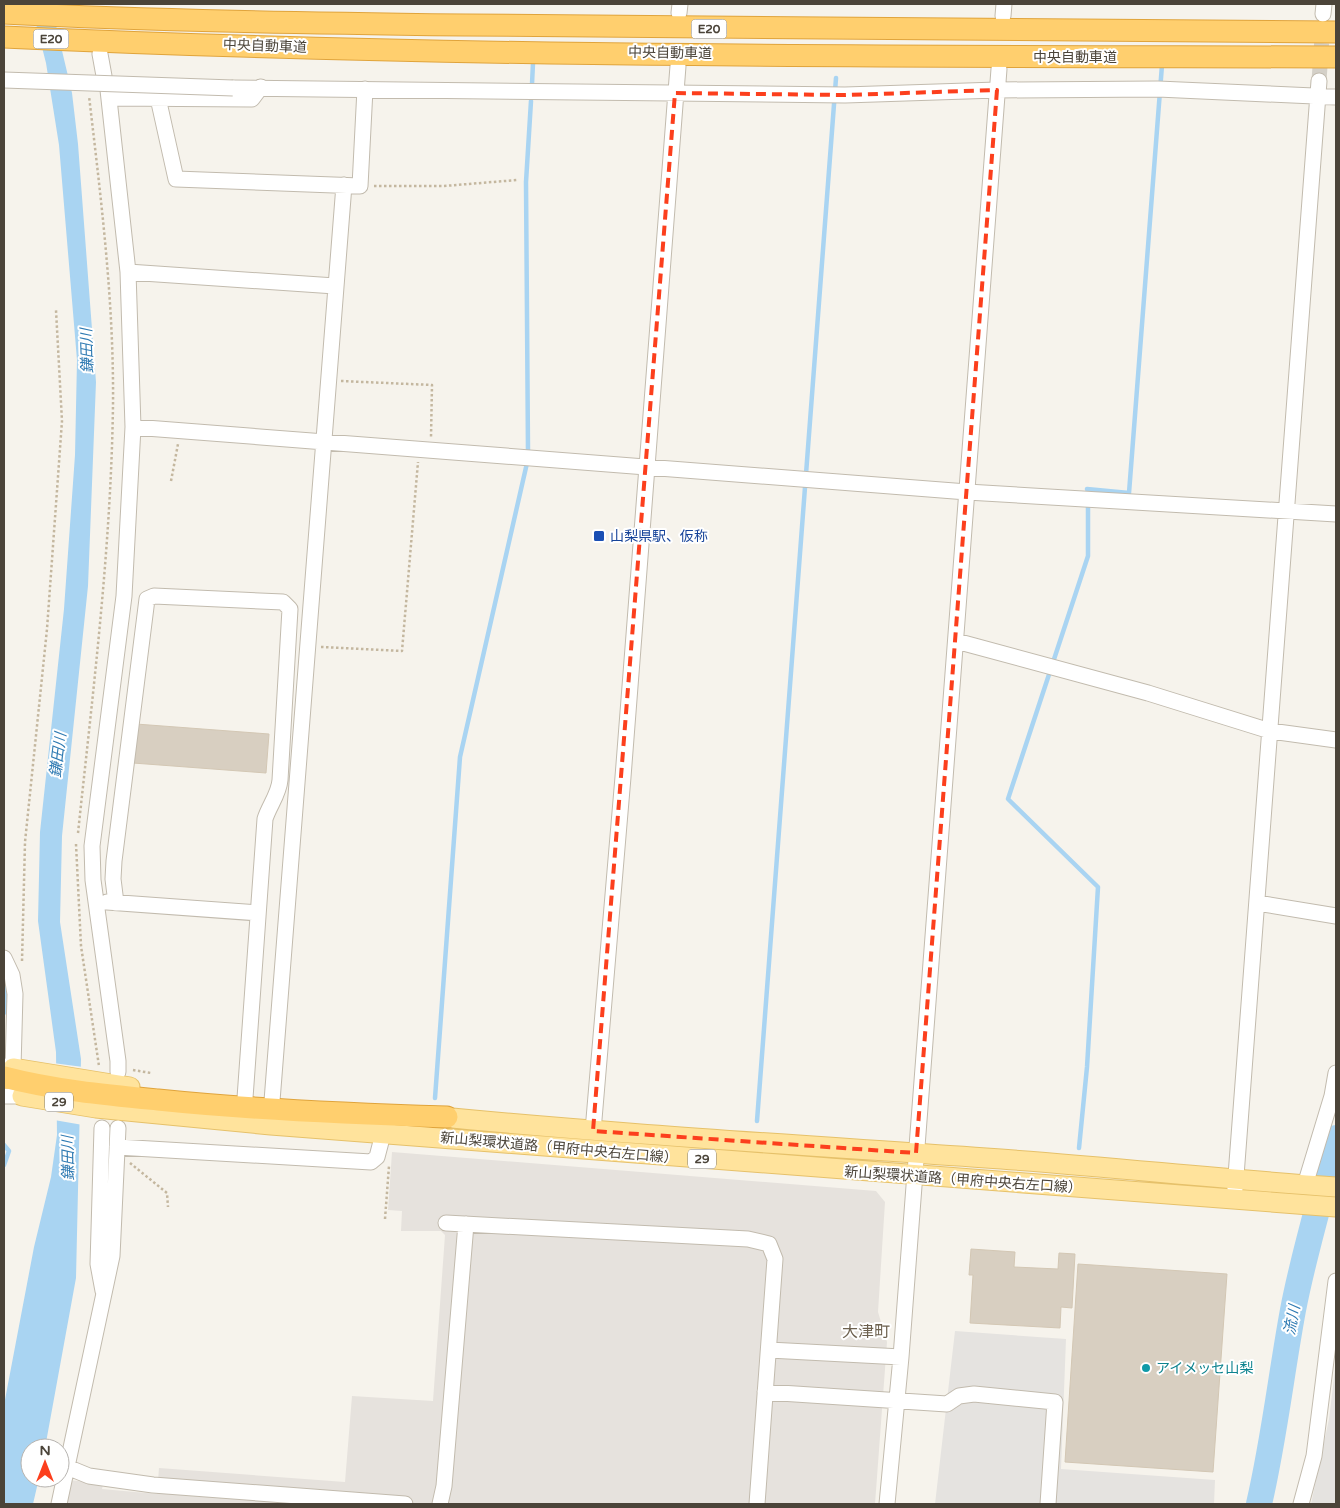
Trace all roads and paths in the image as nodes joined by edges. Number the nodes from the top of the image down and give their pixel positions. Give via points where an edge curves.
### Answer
1 (7, 14) edge
2 (1336, 32) edge
3 (8, 37) edge
4 (95, 48) junction
5 (1336, 57) edge
6 (678, 66) dead end
7 (999, 69) dead end
8 (4, 80) edge
9 (1319, 81) tunnel mouth
10 (261, 87) junction
11 (107, 88) junction
12 (365, 89) junction
13 (997, 90) junction
14 (675, 92) junction
15 (89, 95) dead end
16 (1317, 97) junction
17 (1336, 97) edge
18 (158, 98) junction
19 (517, 180) dead end
20 (344, 185) junction
21 (360, 186) junction
22 (128, 272) junction
23 (335, 286) junction
24 (56, 310) dead end
25 (327, 380) junction
26 (132, 427) junction
27 (181, 430) junction
28 (323, 441) junction
29 (425, 449) junction
30 (646, 466) junction
31 (171, 481) dead end
32 (967, 492) junction
33 (1285, 511) junction
34 (1336, 514) edge
35 (956, 641) junction
36 (307, 646) junction
37 (1270, 730) junction
38 (1336, 740) edge
39 (279, 790) junction
40 (297, 790) junction
41 (78, 833) dead end
42 (76, 843) dead end
43 (96, 901) junction
44 (116, 902) junction
45 (1257, 903) junction
46 (258, 913) junction
47 (1336, 916) edge
48 (4, 958) edge
49 (12, 975) junction
50 (125, 1071) joint
51 (151, 1073) dead end
52 (1336, 1073) edge
53 (12, 1081) edge
54 (98, 1095) junction
55 (245, 1098) junction
56 (272, 1101) junction
57 (447, 1118) junction
58 (102, 1128) dead end
59 (118, 1128) dead end
60 (592, 1131) junction
61 (383, 1134) junction
62 (117, 1147) junction
63 (916, 1153) junction
64 (129, 1161) dead end
65 (389, 1170) dead end
66 (914, 1176) junction
67 (1236, 1180) junction
68 (1309, 1185) junction
69 (1336, 1186) edge
70 (1234, 1200) junction
71 (168, 1207) dead end
72 (1335, 1207) edge
73 (385, 1219) dead end
74 (446, 1223) dead end
75 (466, 1224) junction
76 (1336, 1281) edge
77 (104, 1297) junction
78 (769, 1350) junction
79 (901, 1357) junction
80 (765, 1392) junction
81 (897, 1400) junction
82 (70, 1453) edge
83 (70, 1468) edge
84 (62, 1488) edge
85 (58, 1504) edge
86 (405, 1504) edge
87 (440, 1504) edge
88 (757, 1504) edge
89 (887, 1504) edge
90 (1048, 1504) edge
91 (1301, 1504) edge

1 - 2 highway, 中央自動車道 / E20 via 674,29
3 - 4 highway, 中央自動車道 / E20
4 - 5 highway, 中央自動車道 / E20
4 - 11 street
6 - 14 street
7 - 13 street
8 - 10 street, bridge
9 - 16 street
10 - 12 street
10 - 18 street via 252,99
11 - 18 street
11 - 22 street
12 - 14 street
12 - 21 street
13 - 14 street via 845,95
13 - 16 street via 1162,89
13 - 32 street
14 - 30 street
15 - 41 path via 111,314 113,403 104,587
16 - 17 street
16 - 33 street
18 - 20 street via 176,179
19 - 21 path via 444,186
20 - 21 street
20 - 23 street
22 - 23 street
22 - 26 street
23 - 25 street
24 - 49 path via 62,421 58,493 25,842 23,960
25 - 28 street
25 - 29 path via 432,385
26 - 27 street
26 - 43 street via 124,596 92,846
27 - 28 street
27 - 31 path
28 - 29 street
28 - 36 street
29 - 30 street
29 - 36 path via 402,652
30 - 32 street
30 - 60 street
32 - 33 street
32 - 35 street
33 - 34 street
33 - 37 street
35 - 37 street
35 - 63 street
36 - 40 street
37 - 38 street
37 - 45 street
39 - 40 street
39 - 44 street via 290,609 283,602 154,596 147,599 114,861
39 - 46 street via 264,820
40 - 56 street
42 - 54 path via 81,946 96,1040
43 - 44 street
43 - 50 street via 118,1060
44 - 46 street
45 - 47 street
45 - 67 street
46 - 55 street
48 - 49 street
49 - 53 street via 15,994
50 - 51 path
52 - 68 street
53 - 54 highway
54 - 55 main road, 新山梨環状道路（甲府中央右左口線）
54 - 57 highway via 292,1111
54 - 61 main road, 新山梨環状道路（甲府中央右左口線） / 29
55 - 56 main road, 新山梨環状道路（甲府中央右左口線）
56 - 57 main road, 新山梨環状道路（甲府中央右左口線）
57 - 60 main road, 新山梨環状道路（甲府中央右左口線） / 29
58 - 77 street via 98,1264
59 - 62 street
60 - 63 main road, 新山梨環状道路（甲府中央右左口線） / 29
61 - 62 street via 377,1157 371,1162
61 - 66 main road, 新山梨環状道路（甲府中央右左口線） / 29
62 - 77 street via 112,1256
63 - 66 street
63 - 67 main road, 新山梨環状道路（甲府中央右左口線） / 29
64 - 71 path via 167,1193
65 - 73 path
66 - 70 main road, 新山梨環状道路（甲府中央右左口線） / 29
66 - 79 street
67 - 68 main road, 新山梨環状道路（甲府中央右左口線） / 29
67 - 70 street
68 - 69 main road, 新山梨環状道路（甲府中央右左口線） / 29
70 - 72 main road, 新山梨環状道路（甲府中央右左口線） / 29
74 - 75 street
75 - 78 street via 748,1239 769,1244 776,1259
75 - 87 street
76 - 91 street via 1314,1456
77 - 82 street
78 - 79 street
78 - 80 street
79 - 81 street
80 - 81 street
80 - 88 street
81 - 89 street
81 - 90 street via 946,1404 959,1396 974,1394 1055,1402
83 - 86 street via 89,1476 152,1486
84 - 85 street

